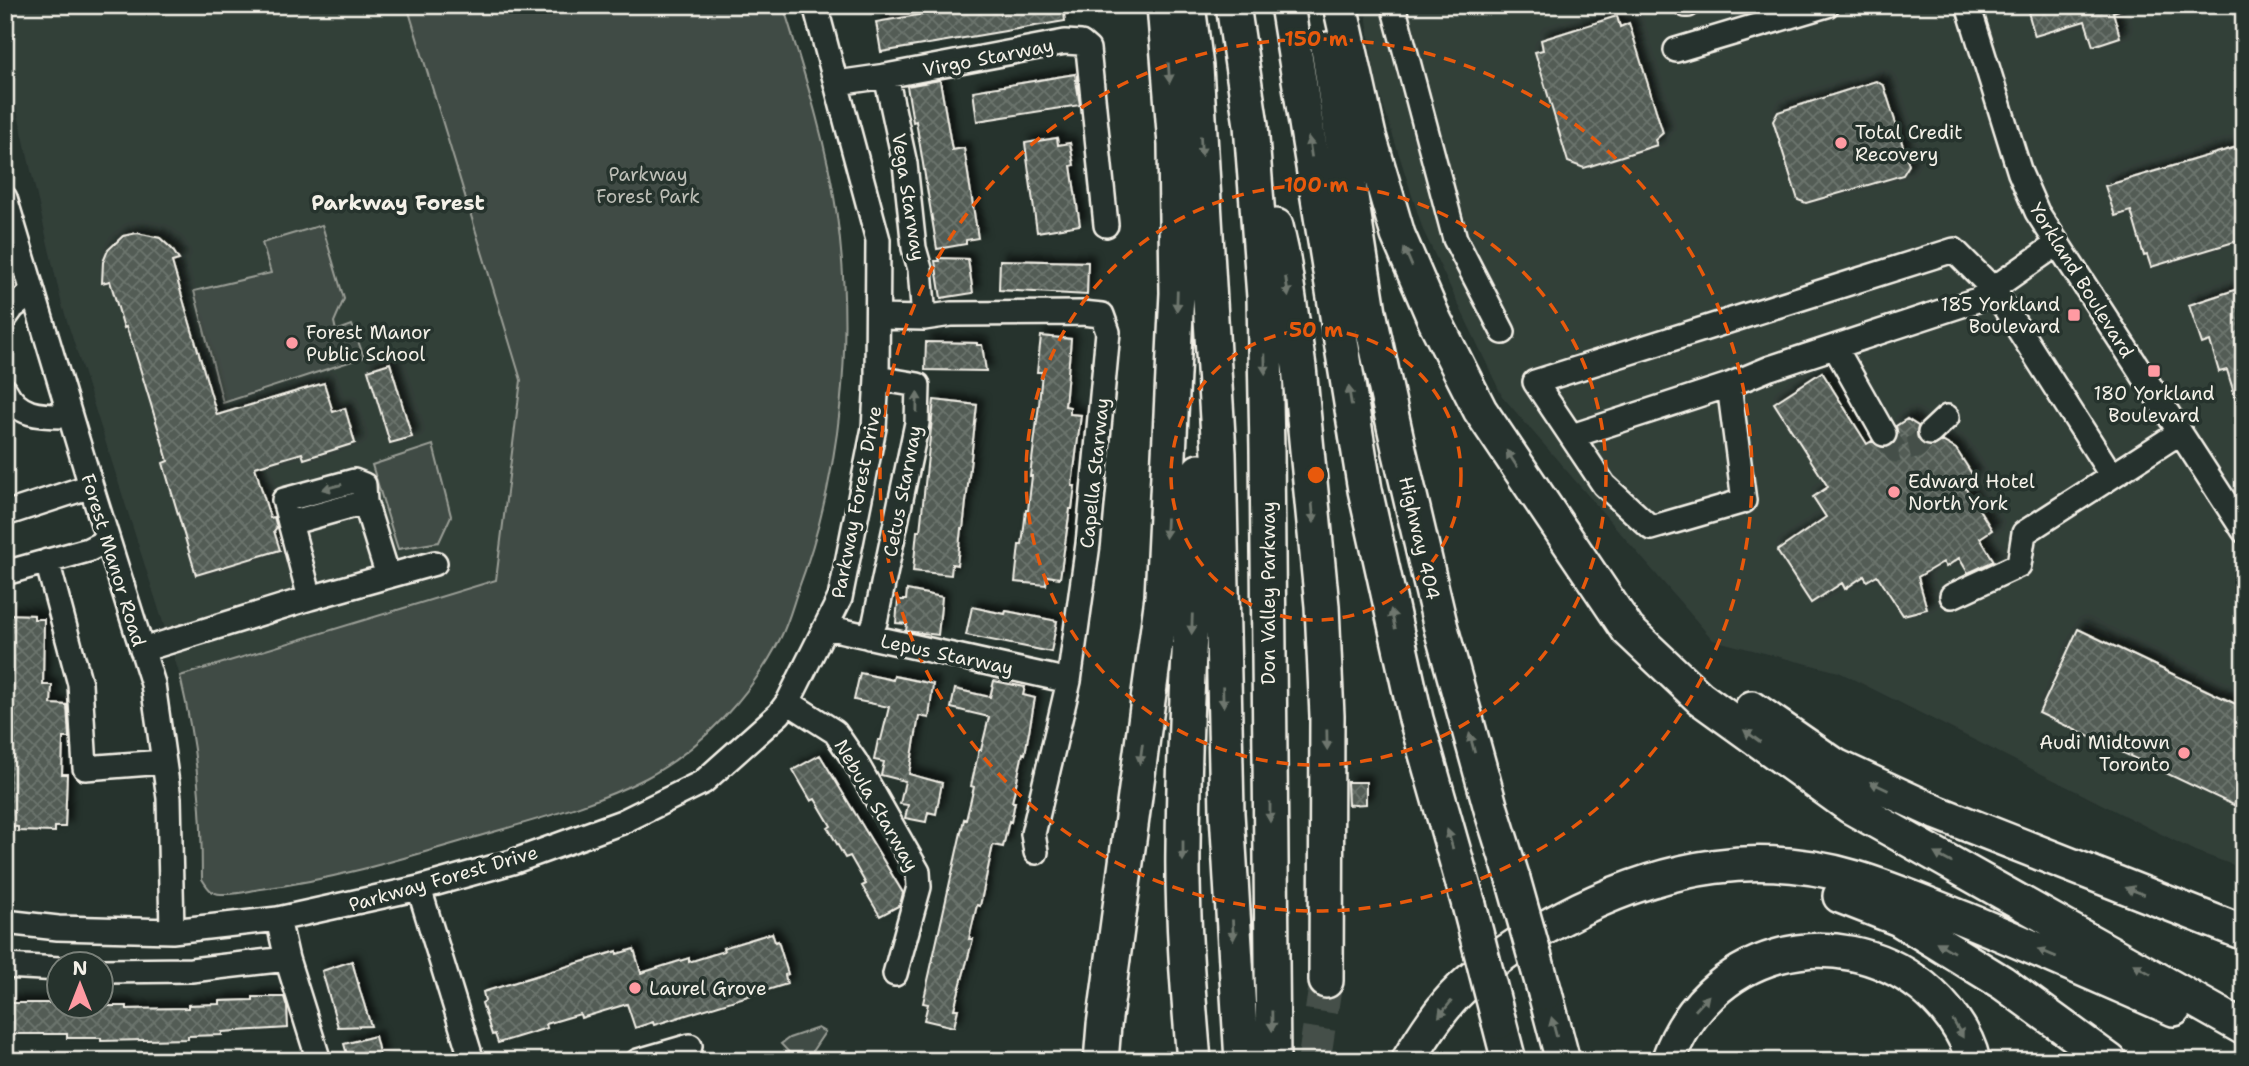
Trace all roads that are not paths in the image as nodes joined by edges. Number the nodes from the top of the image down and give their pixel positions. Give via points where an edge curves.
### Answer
1 (815, 5) edge
2 (1164, 5) edge
3 (1188, 5) edge
4 (1233, 5) edge
5 (1287, 5) edge
6 (1321, 5) edge
7 (1339, 5) edge
8 (1393, 5) edge
9 (1826, 5) edge
10 (1968, 5) edge
11 (1676, 50) dead end
12 (886, 76) junction
13 (836, 83) junction
14 (1251, 125) junction
15 (5, 198) edge
16 (1106, 225) dead end
17 (10, 235) edge
18 (2057, 244) junction
19 (1210, 286) junction
20 (1993, 289) junction
21 (32, 293) junction
22 (878, 317) junction
23 (5, 318) edge
24 (924, 318) junction
25 (1503, 332) dead end
26 (1835, 347) junction
27 (877, 378) junction
28 (1729, 385) junction
29 (5, 390) edge
30 (70, 416) junction
31 (1947, 417) dead end
32 (1930, 433) tunnel mouth
33 (2179, 433) junction
34 (1884, 434) tunnel mouth
35 (1572, 436) junction
36 (2112, 476) junction
37 (90, 486) junction
38 (365, 502) junction
39 (5, 514) edge
40 (1550, 516) junction
41 (290, 523) junction
42 (2244, 531) edge
43 (108, 540) junction
44 (47, 561) junction
45 (435, 563) dead end
46 (5, 573) edge
47 (388, 576) junction
48 (1952, 596) dead end
49 (310, 598) junction
50 (825, 627) junction
51 (869, 637) junction
52 (142, 650) junction
53 (1069, 681) junction
54 (788, 702) junction
55 (164, 762) junction
56 (1036, 852) dead end
57 (419, 888) junction
58 (1121, 898) junction
59 (1599, 900) junction
60 (278, 919) junction
61 (5, 922) edge
62 (172, 931) junction
63 (2244, 933) edge
64 (287, 959) junction
65 (5, 966) edge
66 (46, 968) edge
67 (116, 971) edge
68 (895, 974) dead end
69 (1326, 981) tunnel mouth
70 (2244, 1028) edge
71 (2244, 1040) edge
72 (690, 1046) dead end
73 (319, 1061) edge
74 (472, 1061) edge
75 (638, 1061) edge
76 (1082, 1061) edge
77 (1101, 1061) edge
78 (1194, 1061) edge
79 (1242, 1061) edge
80 (1273, 1061) edge
81 (1408, 1061) edge
82 (1509, 1061) edge
83 (1563, 1061) edge
84 (1668, 1061) edge
85 (1973, 1061) edge
86 (2110, 1061) edge

1 - 13 street, Parkway Forest Drive
2 -> 58 highway via 1175,145 1177,293 1162,597
3 -> 19 highway
4 - 14 highway
82 -> 5 highway, bridge via 1416,719 1365,490
83 -> 6 highway, Highway 404, bridge via 1441,628 1399,449 1369,312
40 -> 7 highway via 1480,410 1398,235 1368,136
8 - 25 street via 1455,239
9 - 11 street
10 - 18 street, Yorkland Boulevard via 2020,173
12 - 13 street, Virgo Starway
12 - 16 street, Virgo Starway via 1065,42 1081,43 1088,49
12 - 24 street, Vega Starway via 905,164
13 - 22 street, Parkway Forest Drive via 878,240
14 -> 69 highway via 1283,258 1299,367 1322,606 1327,730
14 -> 80 highway, Don Valley Parkway via 1264,297
15 - 17 street, Forest Manor Road
17 - 21 street, Forest Manor Road
18 - 20 street
18 - 33 street, Yorkland Boulevard
19 -> 78 highway via 1185,752 1186,959
19 -> 79 highway via 1219,453 1227,813
20 - 26 street via 1944,313
20 - 35 street via 1954,250 1535,382
20 - 36 street
21 - 23 street
21 - 30 street, Forest Manor Road
22 - 24 street, Capella Starway
22 - 27 street, Parkway Forest Drive
24 - 53 street, Capella Starway via 951,314 1102,315 1108,332 1088,544
26 - 28 street
26 - 34 street
27 - 50 street, Parkway Forest Drive via 874,428 839,598
51 -> 27 street, Cetus Starway via 917,422 918,385
28 - 35 street
28 - 35 street via 1744,500 1651,528 1604,485
29 - 30 street via 12,404 26,412
30 - 37 street, Forest Manor Road
31 - 32 street
33 - 36 street
33 - 42 street, Yorkland Boulevard
36 - 48 street via 2024,533 2019,565
37 - 39 street
37 - 43 street, Forest Manor Road
38 - 41 street
38 -> 41 street via 364,485 354,481 284,500
38 - 47 street
63 -> 40 highway via 1938,813 1836,766 1707,677 1601,578
70 -> 40 highway via 1851,807 1700,698 1628,630
41 - 49 street
43 - 44 street
43 - 52 street, Forest Manor Road
44 - 46 street
44 - 55 street via 80,684 85,768
45 - 47 street
47 - 49 street
49 - 52 street
50 - 51 street, Lepus Starway
50 - 54 street, Parkway Forest Drive
51 - 53 street, Lepus Starway
52 - 55 street, Forest Manor Road via 153,684
53 - 56 street, Capella Starway via 1033,834
54 - 57 street, Parkway Forest Drive via 703,782 622,822 513,862
54 - 68 street, Nebula Starway via 835,732 918,872 919,887
55 - 62 street, Forest Manor Road
57 - 60 street, Parkway Forest Drive
57 - 74 street
58 - 76 highway
58 - 77 highway
71 -> 59 highway via 1908,896 1803,866 1685,870
59 -> 81 highway via 1506,952 1461,989
86 -> 59 highway via 2003,983 1899,919 1851,898 1808,888 1722,881 1658,887
60 - 62 street, Parkway Forest Drive
60 - 64 street
61 - 62 street, Parkway Forest Drive
64 - 67 street via 191,970
64 - 73 street
65 - 66 street
72 - 75 street
84 -> 85 highway via 1686,1022 1720,984 1746,967 1814,950 1848,951 1910,976 1937,999 1955,1023

